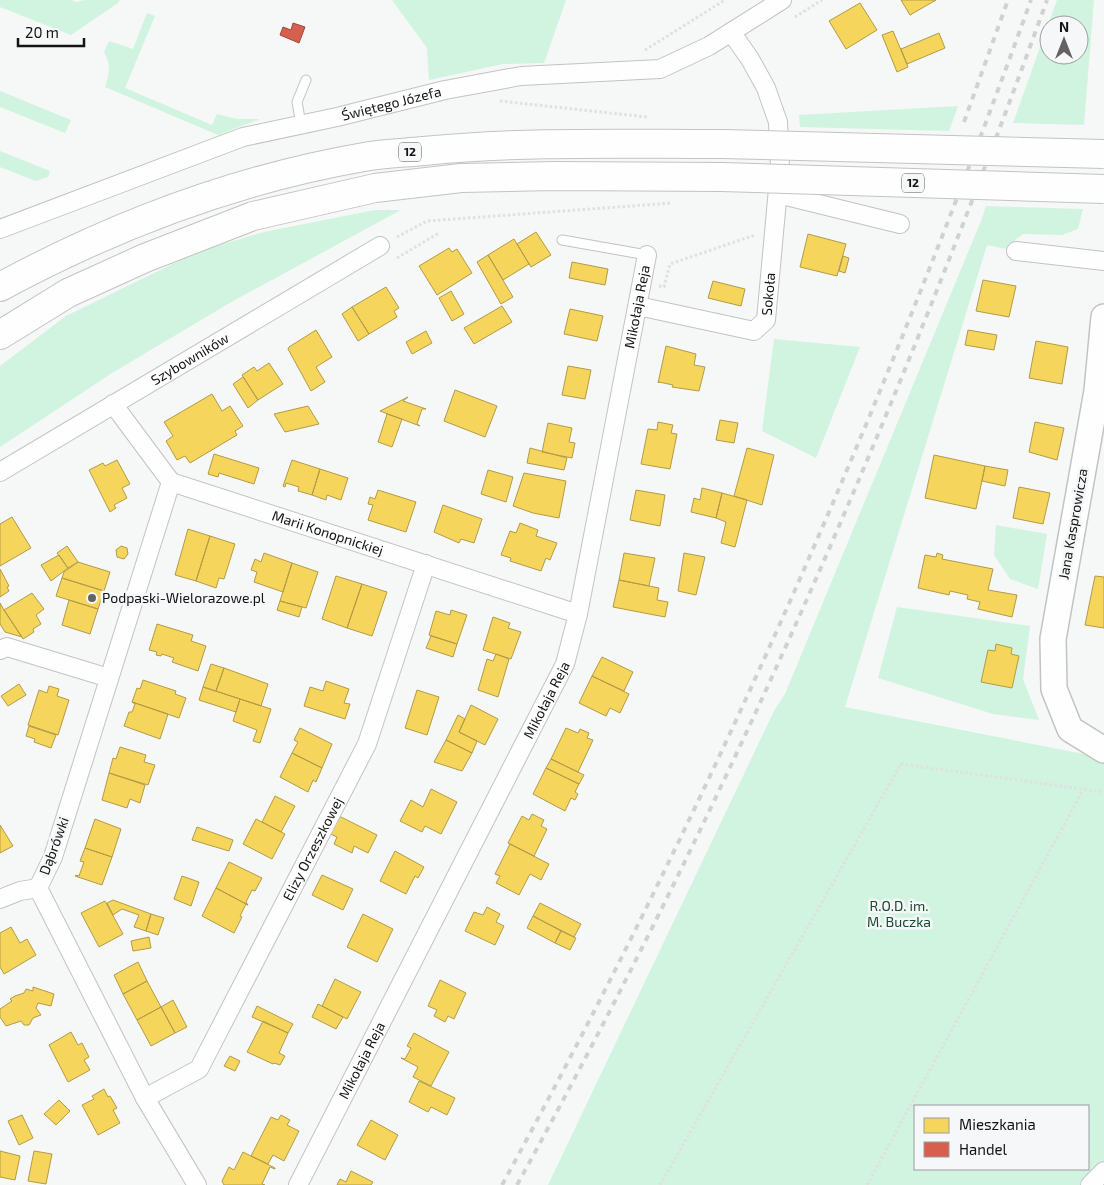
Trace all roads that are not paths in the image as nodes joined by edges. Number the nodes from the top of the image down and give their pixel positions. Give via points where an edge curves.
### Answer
1 (782, 0) edge
2 (731, 32) junction
3 (306, 80) dead end
4 (301, 124) junction
5 (1104, 154) edge
6 (1104, 189) edge
7 (778, 194) junction
8 (900, 224) dead end
9 (0, 229) edge
10 (562, 240) dead end
11 (380, 246) road end
12 (1016, 251) dead end
13 (647, 255) joint
14 (1104, 261) edge
15 (0, 287) edge
16 (638, 306) junction
17 (1104, 318) edge
18 (0, 335) edge
19 (113, 404) junction
20 (0, 472) edge
21 (171, 482) junction
22 (426, 564) junction
23 (578, 614) junction
24 (0, 650) edge
25 (109, 678) junction
26 (1104, 750) edge
27 (38, 888) junction
28 (0, 899) edge
29 (145, 1098) junction
30 (1104, 1171) edge
31 (197, 1185) edge
32 (298, 1185) edge
33 (1090, 1185) edge

1 - 2 street, Świętego Józefa
2 - 4 street, Świętego Józefa via 660,69 520,76
2 - 7 street, Sokoła via 766,88 778,122
3 - 4 lane via 297,102
4 - 9 street, Świętego Józefa via 243,137
5 - 15 main road, 12, bridge via 722,144 537,143 366,156 247,185 176,209 109,234
6 - 18 main road, 12, bridge via 722,177 554,176 461,178 374,188 253,216 145,258 68,293
7 - 8 street
7 - 16 street, Sokoła via 766,320 754,331
10 - 13 lane, Mikołaja Reja
11 - 19 street, Szybowników
12 - 14 street
13 - 16 street, Mikołaja Reja
16 - 23 street, Mikołaja Reja
17 - 26 street, Jana Kasprowicza via 1097,391 1053,639 1054,688 1070,729
19 - 20 street, Szybowników
19 - 21 street
21 - 22 street, Marii Konopnickiej
21 - 25 street, Dąbrówki
22 - 23 street, Marii Konopnickiej
22 - 29 street, Elizy Orzeszkowej via 367,744 199,1069
23 - 32 street, Mikołaja Reja via 565,664
24 - 25 street via 7,647
25 - 27 street, Dąbrówki via 53,857
27 - 28 street
27 - 29 street, Dąbrówki
29 - 31 street, Dąbrówki
30 - 33 street

